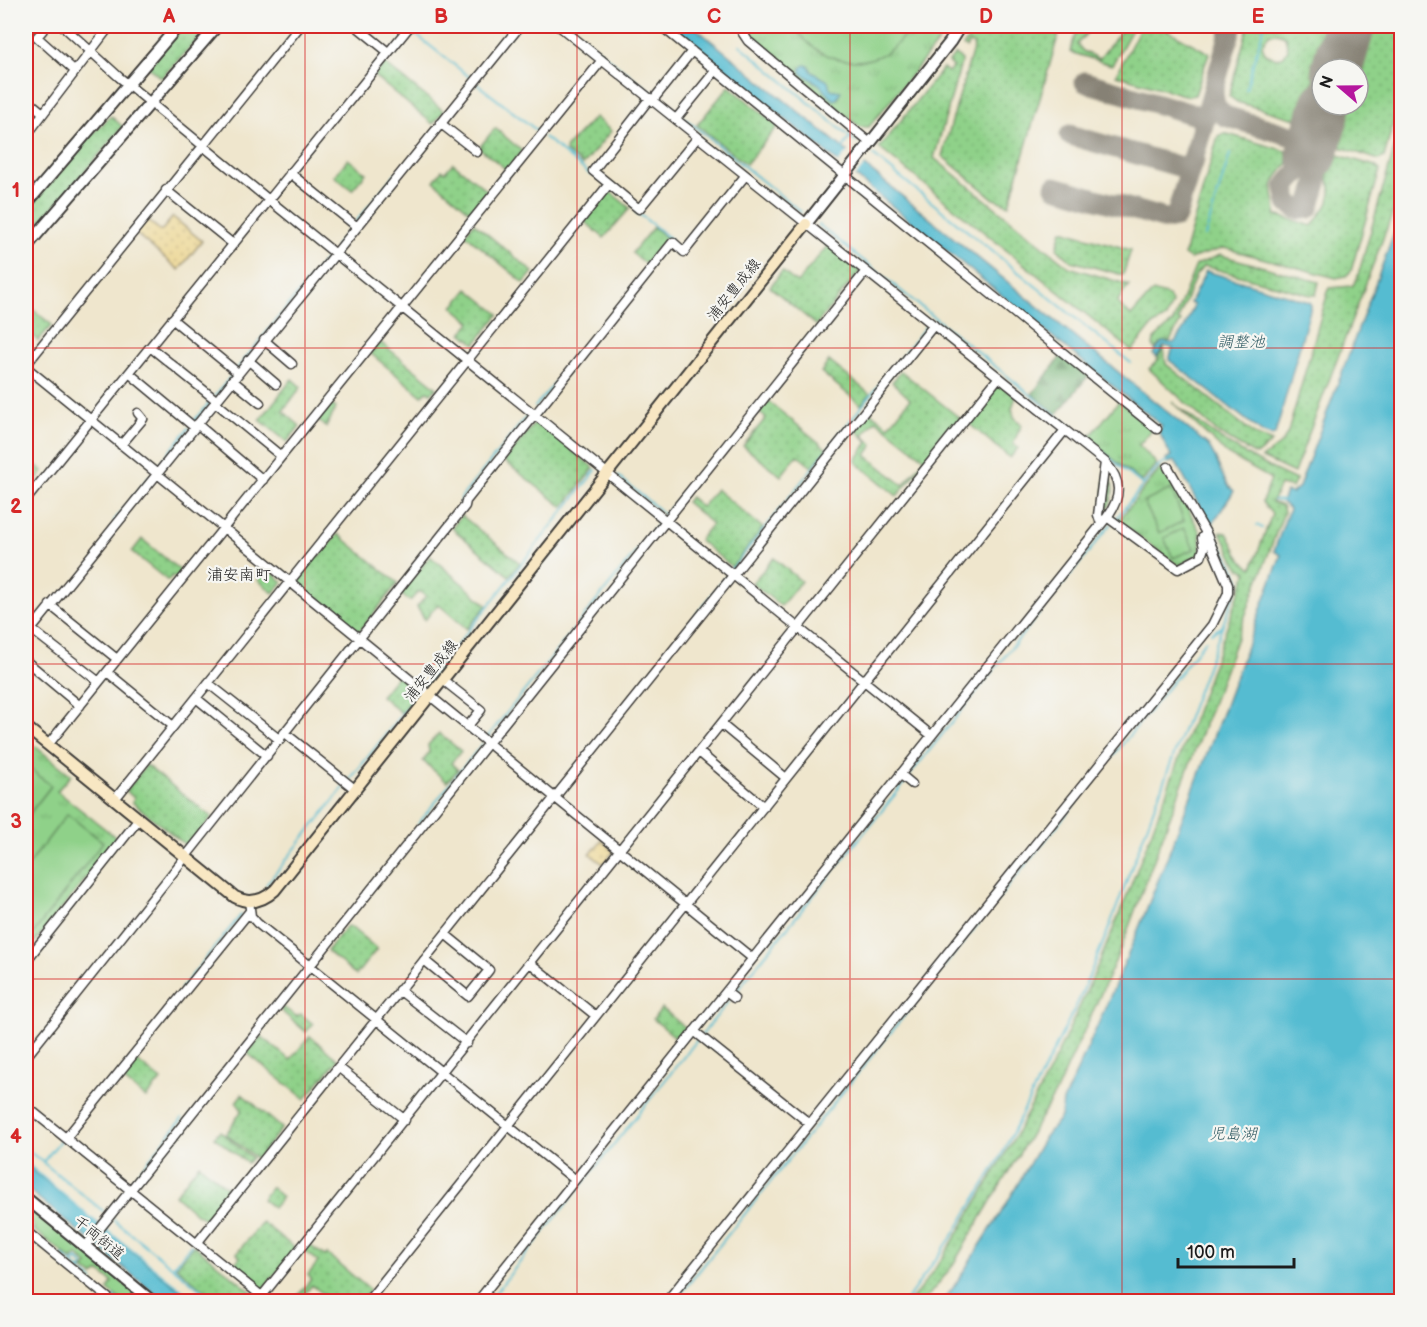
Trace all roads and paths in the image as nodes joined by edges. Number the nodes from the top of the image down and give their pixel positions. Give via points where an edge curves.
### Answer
1 (63, 26) edge
2 (110, 26) edge
3 (178, 26) edge
4 (218, 26) edge
5 (300, 26) edge
6 (356, 26) edge
7 (410, 26) edge
8 (520, 26) edge
9 (559, 26) edge
10 (661, 26) edge
11 (738, 26) edge
12 (960, 26) edge
13 (43, 30) dead end
14 (90, 51) junction
15 (692, 51) junction
16 (388, 52) junction
17 (602, 60) junction
18 (716, 70) junction
19 (75, 71) junction
20 (128, 84) junction
21 (654, 97) junction
22 (26, 99) edge
23 (151, 104) junction
24 (44, 113) junction
25 (679, 116) junction
26 (440, 123) junction
27 (26, 136) edge
28 (698, 137) junction
29 (870, 143) junction
30 (202, 145) junction
31 (477, 152) dead end
32 (290, 173) junction
33 (846, 174) junction
34 (745, 176) junction
35 (609, 184) junction
36 (166, 190) junction
37 (269, 200) junction
38 (26, 204) edge
39 (806, 224) junction
40 (355, 225) junction
41 (231, 243) junction
42 (26, 247) edge
43 (335, 253) junction
44 (866, 271) junction
45 (402, 306) junction
46 (172, 319) junction
47 (934, 325) junction
48 (264, 340) junction
49 (150, 347) junction
50 (248, 360) junction
51 (468, 360) junction
52 (292, 364) dead end
53 (26, 366) edge
54 (236, 371) junction
55 (129, 373) junction
56 (999, 377) junction
57 (232, 380) junction
58 (276, 384) dead end
59 (214, 400) junction
60 (260, 403) dead end
61 (138, 413) dead end
62 (535, 414) junction
63 (91, 420) junction
64 (194, 425) junction
65 (1157, 429) dead end
66 (1065, 430) junction
67 (122, 445) junction
68 (280, 455) junction
69 (1105, 462) junction
70 (1168, 467) dead end
71 (157, 473) junction
72 (607, 473) junction
73 (261, 478) junction
74 (26, 500) edge
75 (665, 521) junction
76 (1108, 521) junction
77 (224, 528) junction
78 (1206, 533) junction
79 (732, 574) junction
80 (289, 582) junction
81 (50, 605) junction
82 (798, 628) junction
83 (28, 632) edge
84 (360, 639) junction
85 (117, 659) junction
86 (26, 662) edge
87 (107, 672) junction
88 (443, 680) junction
89 (864, 681) junction
90 (99, 682) junction
91 (208, 683) junction
92 (429, 697) junction
93 (196, 698) junction
94 (80, 706) junction
95 (721, 724) junction
96 (173, 726) junction
97 (26, 727) edge
98 (467, 727) junction
99 (931, 735) junction
100 (282, 736) junction
101 (488, 744) junction
102 (48, 745) junction
103 (699, 752) junction
104 (267, 756) junction
105 (786, 778) junction
106 (350, 785) junction
107 (554, 798) junction
108 (115, 799) junction
109 (764, 807) junction
110 (139, 819) junction
111 (620, 850) junction
112 (187, 858) junction
113 (686, 904) junction
114 (249, 906) junction
115 (445, 934) junction
116 (752, 958) junction
117 (424, 960) junction
118 (26, 961) edge
119 (530, 963) junction
120 (311, 968) junction
121 (399, 990) junction
122 (596, 1016) junction
123 (375, 1020) junction
124 (698, 1035) junction
125 (466, 1043) junction
126 (26, 1057) edge
127 (338, 1067) junction
128 (443, 1073) junction
129 (26, 1106) edge
130 (403, 1119) junction
131 (809, 1123) junction
132 (507, 1126) junction
133 (66, 1138) junction
134 (575, 1180) junction
135 (131, 1191) junction
136 (26, 1198) edge
137 (26, 1231) edge
138 (196, 1243) junction
139 (87, 1244) junction
140 (488, 1296) edge
141 (266, 1299) edge
142 (113, 1302) edge
143 (153, 1302) edge
144 (367, 1302) edge
145 (477, 1302) edge
146 (666, 1302) edge

1 - 14 street
2 - 14 street
3 - 20 street
4 - 23 street
5 - 30 street
6 - 16 street
7 - 16 street
8 - 26 street
9 - 17 street
10 - 15 street
11 - 29 street via 748,41
12 - 29 street
13 - 19 street via 37,37
14 - 19 street
14 - 20 street
15 - 18 street
15 - 21 street
16 - 32 street
17 - 21 street
17 - 45 street
18 - 25 street
18 - 33 street
19 - 24 street
20 - 23 street
20 - 38 street
21 - 25 street
21 - 35 street via 593,171
22 - 24 street
23 - 30 street
23 - 42 street
24 - 27 street
25 - 28 street
26 - 31 street
26 - 40 street
28 - 34 street
28 - 35 street via 639,209
29 - 33 street
30 - 36 street
30 - 37 street
32 - 37 street
32 - 40 street
33 - 39 street
33 - 65 street
34 - 39 street
34 - 62 street via 684,252 673,242
35 - 51 street
36 - 41 street
36 - 53 street
37 - 41 street
37 - 43 street
39 - 44 street
39 - 72 main road, 浦安豊成線
40 - 43 street
41 - 46 street
43 - 45 street
43 - 48 street
44 - 47 street
44 - 75 street
45 - 51 street
45 - 68 street
46 - 49 street
46 - 54 street
47 - 56 street
47 - 79 street
48 - 50 street
48 - 52 street
49 - 55 street
49 - 59 street
50 - 54 street
50 - 58 street
51 - 62 street
51 - 80 street
53 - 63 street
54 - 57 street
55 - 63 street
55 - 64 street
56 - 66 street
56 - 82 street
57 - 59 street
57 - 60 street
59 - 64 street
59 - 68 street
61 - 67 street via 142,419
62 - 72 street
62 - 84 street
63 - 67 street
63 - 74 street
64 - 71 street
64 - 73 street
66 - 69 street
66 - 89 street
67 - 71 street
68 - 73 street
69 - 76 street via 1098,515
69 - 76 street via 1115,473 1119,496
70 - 78 street
71 - 77 street
71 - 81 street
72 - 75 street
72 - 88 main road, 浦安豊成線
73 - 77 street
75 - 79 street
75 - 101 street
76 - 78 street via 1178,569 1202,557 1202,538
76 - 99 street
77 - 80 street
77 - 85 street
78 - 131 street via 1228,585 1212,625
79 - 82 street
79 - 107 street
80 - 84 street
80 - 91 street
81 - 83 street
81 - 85 street
82 - 89 street
82 - 95 street
83 - 90 street
84 - 92 street
84 - 100 street
85 - 87 street
86 - 94 street
87 - 90 street
87 - 96 street
88 - 92 main road, 浦安豊成線
88 - 98 street via 481,710
89 - 99 street
89 - 105 street
90 - 94 street
91 - 93 street
91 - 100 street
92 - 98 street
92 - 106 main road, 浦安豊成線
93 - 96 street
93 - 104 street
94 - 102 street
95 - 103 street
95 - 105 street
96 - 108 street
97 - 102 main road
98 - 101 street
99 - 116 street via 906,779
100 - 104 street
100 - 106 street
101 - 107 street
101 - 120 street
102 - 108 main road
103 - 109 street
103 - 111 street
104 - 112 street
105 - 109 street
106 - 114 main road, 浦安豊成線 via 275,890
107 - 111 street
107 - 115 street
108 - 110 main road
109 - 113 street
110 - 112 main road
110 - 118 street
111 - 113 street
111 - 119 street
112 - 114 main road
112 - 126 street
113 - 116 street
113 - 122 street
114 - 120 street via 253,920
114 - 133 street
115 - 117 street
115 - 117 street via 489,970 482,979 468,996
116 - 124 street
117 - 121 street
119 - 122 street
119 - 125 street
120 - 123 street
120 - 135 street
121 - 123 street
121 - 125 street
122 - 132 street
123 - 127 street
123 - 128 street
124 - 131 street
124 - 134 street
125 - 128 street
127 - 130 street
127 - 138 street
128 - 130 street
128 - 132 street
129 - 133 street
130 - 141 street
131 - 146 street
132 - 134 street
132 - 144 street
133 - 135 street
134 - 140 street
135 - 138 street
135 - 139 street
136 - 139 street, 千両街道
137 - 142 street
138 - 141 street
139 - 143 street, 千両街道
140 - 145 street

